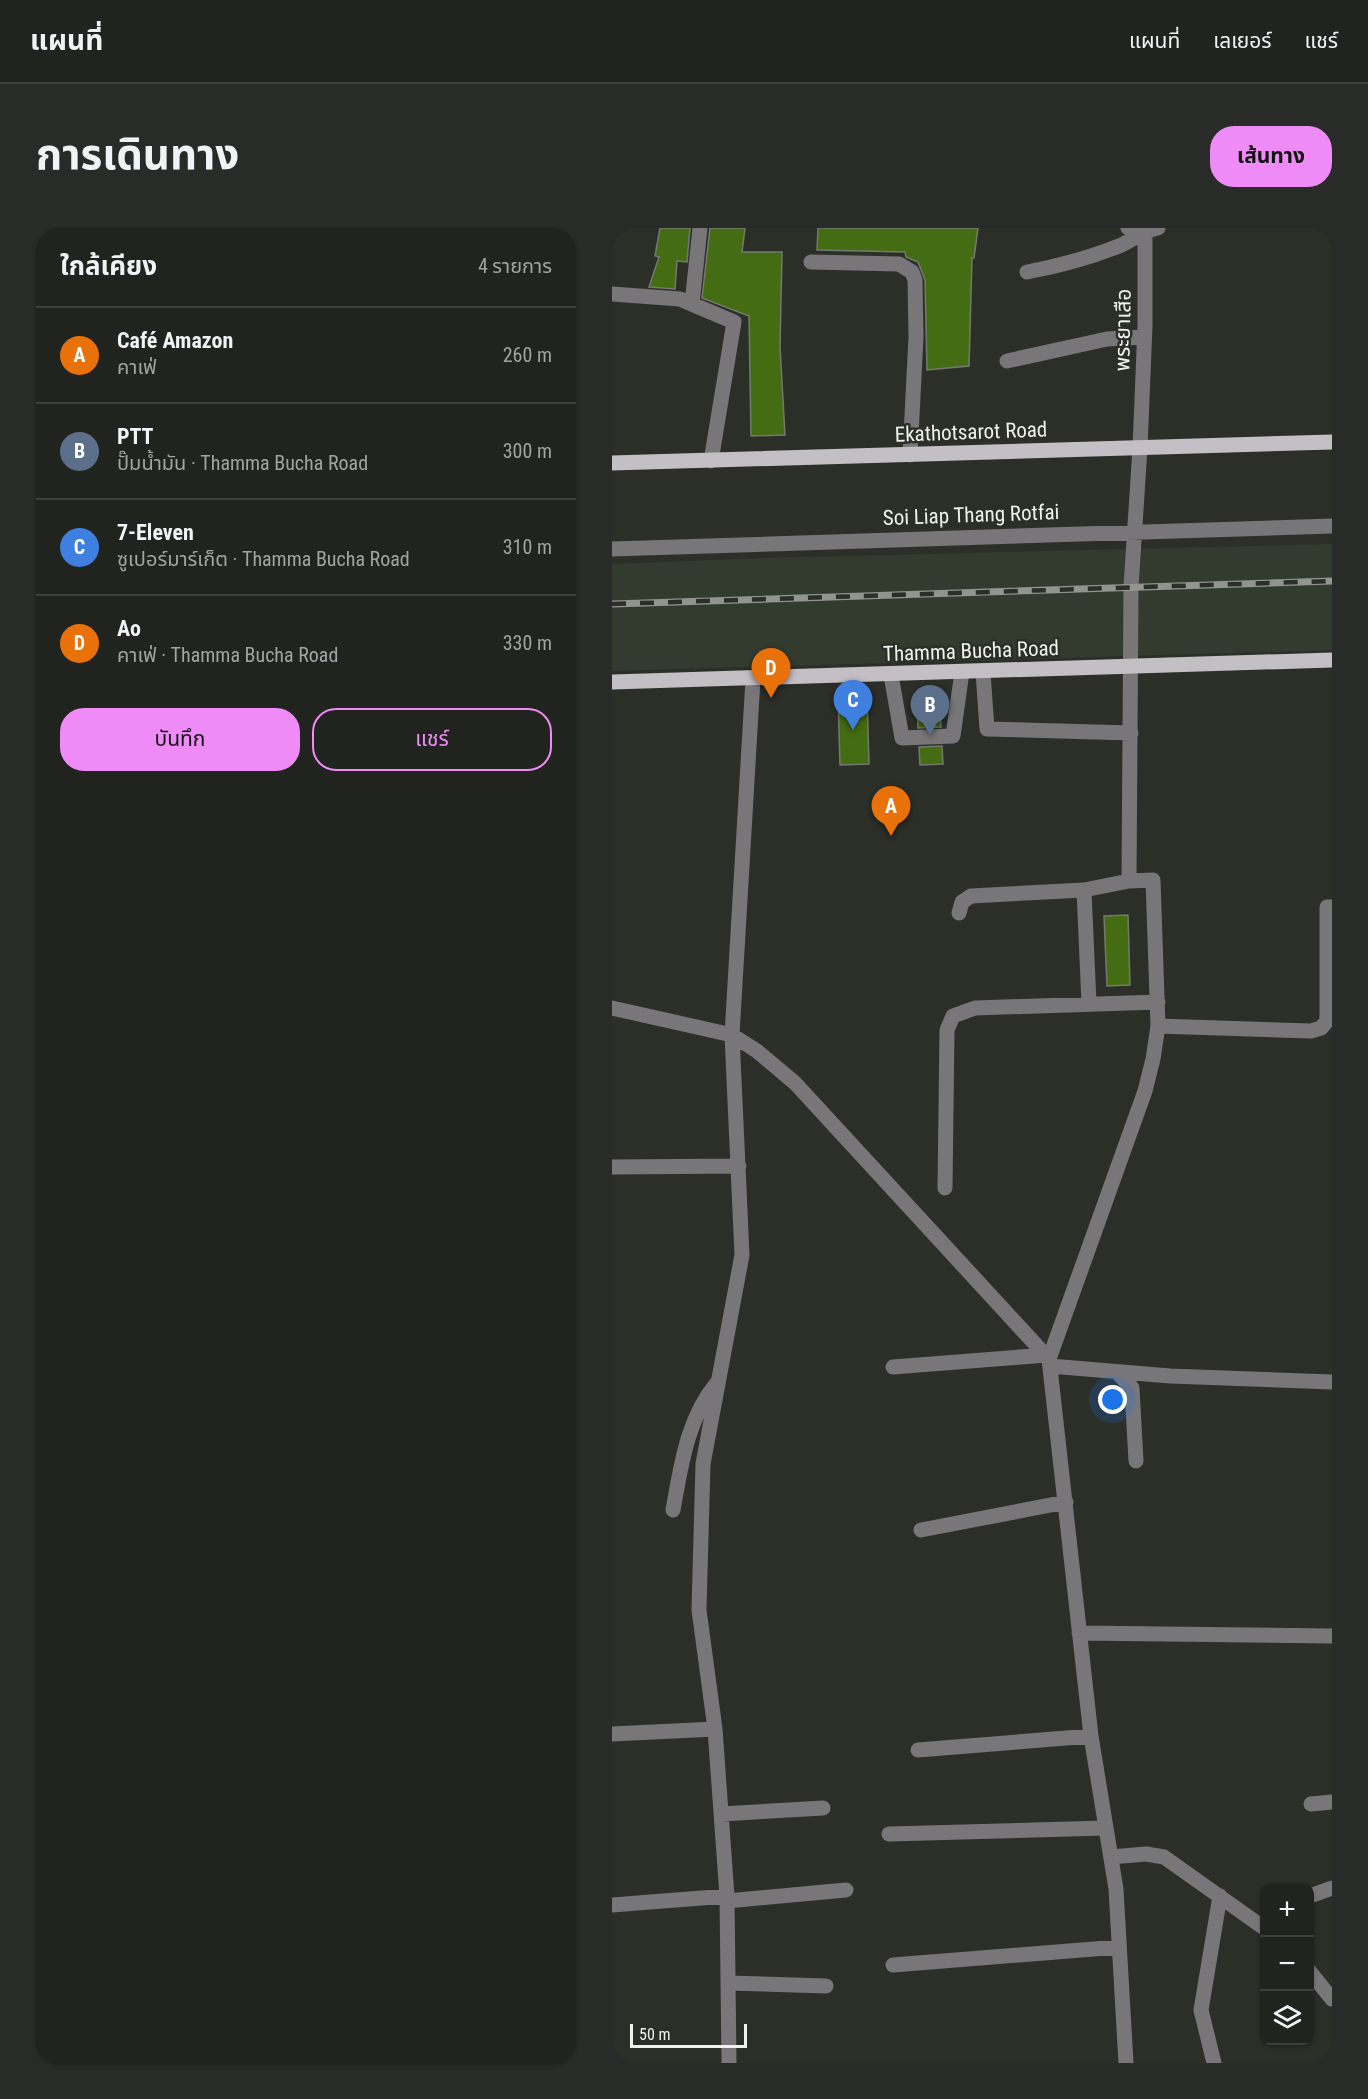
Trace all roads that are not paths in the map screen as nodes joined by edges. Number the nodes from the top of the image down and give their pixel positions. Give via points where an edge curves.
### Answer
1 (700, 228) edge
2 (1128, 228) edge
3 (1152, 229) edge
4 (811, 262) dead end
5 (1027, 272) dead end
6 (612, 294) edge
7 (692, 304) junction
8 (1144, 337) junction
9 (1007, 361) dead end
10 (1332, 442) edge
11 (1140, 448) junction
12 (910, 455) junction
13 (711, 461) junction
14 (612, 463) edge
15 (1332, 526) edge
16 (1134, 531) junction
17 (612, 549) edge
18 (1332, 660) edge
19 (1130, 668) junction
20 (962, 672) junction
21 (983, 672) junction
22 (891, 675) junction
23 (753, 679) junction
24 (612, 682) edge
25 (1131, 733) junction
26 (1129, 881) junction
27 (1084, 890) junction
28 (1332, 908) edge
29 (959, 913) dead end
30 (1158, 1002) junction
31 (1089, 1004) junction
32 (612, 1008) edge
33 (1158, 1026) junction
34 (732, 1035) junction
35 (739, 1166) junction
36 (612, 1167) edge
37 (945, 1188) dead end
38 (1048, 1360) junction
39 (893, 1367) dead end
40 (1117, 1372) junction
41 (718, 1382) junction
42 (1332, 1382) edge
43 (1136, 1461) dead end
44 (1066, 1502) junction
45 (673, 1510) dead end
46 (921, 1530) dead end
47 (1079, 1633) junction
48 (1332, 1636) edge
49 (715, 1730) junction
50 (612, 1734) edge
51 (1091, 1736) junction
52 (918, 1750) dead end
53 (1332, 1802) edge
54 (1311, 1804) dead end
55 (823, 1808) dead end
56 (721, 1814) junction
57 (1105, 1828) junction
58 (889, 1834) dead end
59 (1111, 1857) junction
60 (1332, 1888) edge
61 (846, 1890) dead end
62 (1314, 1895) edge
63 (1220, 1896) junction
64 (727, 1899) junction
65 (612, 1905) edge
66 (1260, 1919) edge
67 (1119, 1947) junction
68 (893, 1965) dead end
69 (1314, 1977) edge
70 (728, 1983) junction
71 (826, 1986) dead end
72 (1332, 1999) edge
73 (729, 2063) edge
74 (1126, 2063) edge
75 (1214, 2063) edge

1 - 7 street
2 - 3 street
3 - 5 street via 1089,257
3 - 8 street, พระยาเสือ
4 - 12 street via 899,264 912,272 916,337
6 - 7 street via 680,299
7 - 13 street via 734,322
8 - 9 street via 1107,339
8 - 11 street, พระยาเสือ
10 - 11 main road, Ekathotsarot Road
11 - 12 main road, Ekathotsarot Road
11 - 16 street, พระยาเสือ
12 - 13 main road, Ekathotsarot Road
13 - 14 main road, Ekathotsarot Road
15 - 16 street, Soi Liap Thang Rotfai
16 - 17 street, Soi Liap Thang Rotfai
16 - 19 street, พระยาเสือ
18 - 19 main road, Thamma Bucha Road
19 - 21 main road, Thamma Bucha Road
19 - 25 street, พระยาเสือ
20 - 21 main road, Thamma Bucha Road
20 - 22 main road, Thamma Bucha Road
20 - 22 street via 953,736 902,738
21 - 25 street via 987,729
22 - 23 main road, Thamma Bucha Road
23 - 24 main road, Thamma Bucha Road
23 - 34 street
25 - 26 street, พระยาเสือ
26 - 27 street
26 - 30 street via 1153,880
27 - 29 street via 972,896 962,902
27 - 31 street
28 - 33 street via 1328,908 1327,1021 1321,1028 1311,1031
30 - 31 street
30 - 33 street
31 - 37 street via 975,1008 953,1016 947,1030
32 - 34 street
33 - 38 street via 1154,1059 1144,1091
34 - 35 street
34 - 38 street via 795,1083
35 - 36 street
35 - 41 street via 742,1255
38 - 39 street
38 - 40 street
38 - 44 street
40 - 42 street
40 - 43 street via 1132,1388
41 - 45 street via 697,1413 681,1464
41 - 49 street via 703,1464 699,1610
44 - 46 street
44 - 47 street
47 - 48 street
47 - 51 street
49 - 50 street
49 - 56 street
51 - 52 street
51 - 57 street
53 - 54 street
55 - 56 street
56 - 64 street
57 - 58 street
57 - 59 street
59 - 63 street via 1164,1857
59 - 67 street
60 - 62 street
61 - 64 street
63 - 66 street
63 - 75 street via 1201,2010
64 - 65 street
64 - 70 street
67 - 68 street
67 - 74 street
69 - 72 street
70 - 71 street
70 - 73 street

